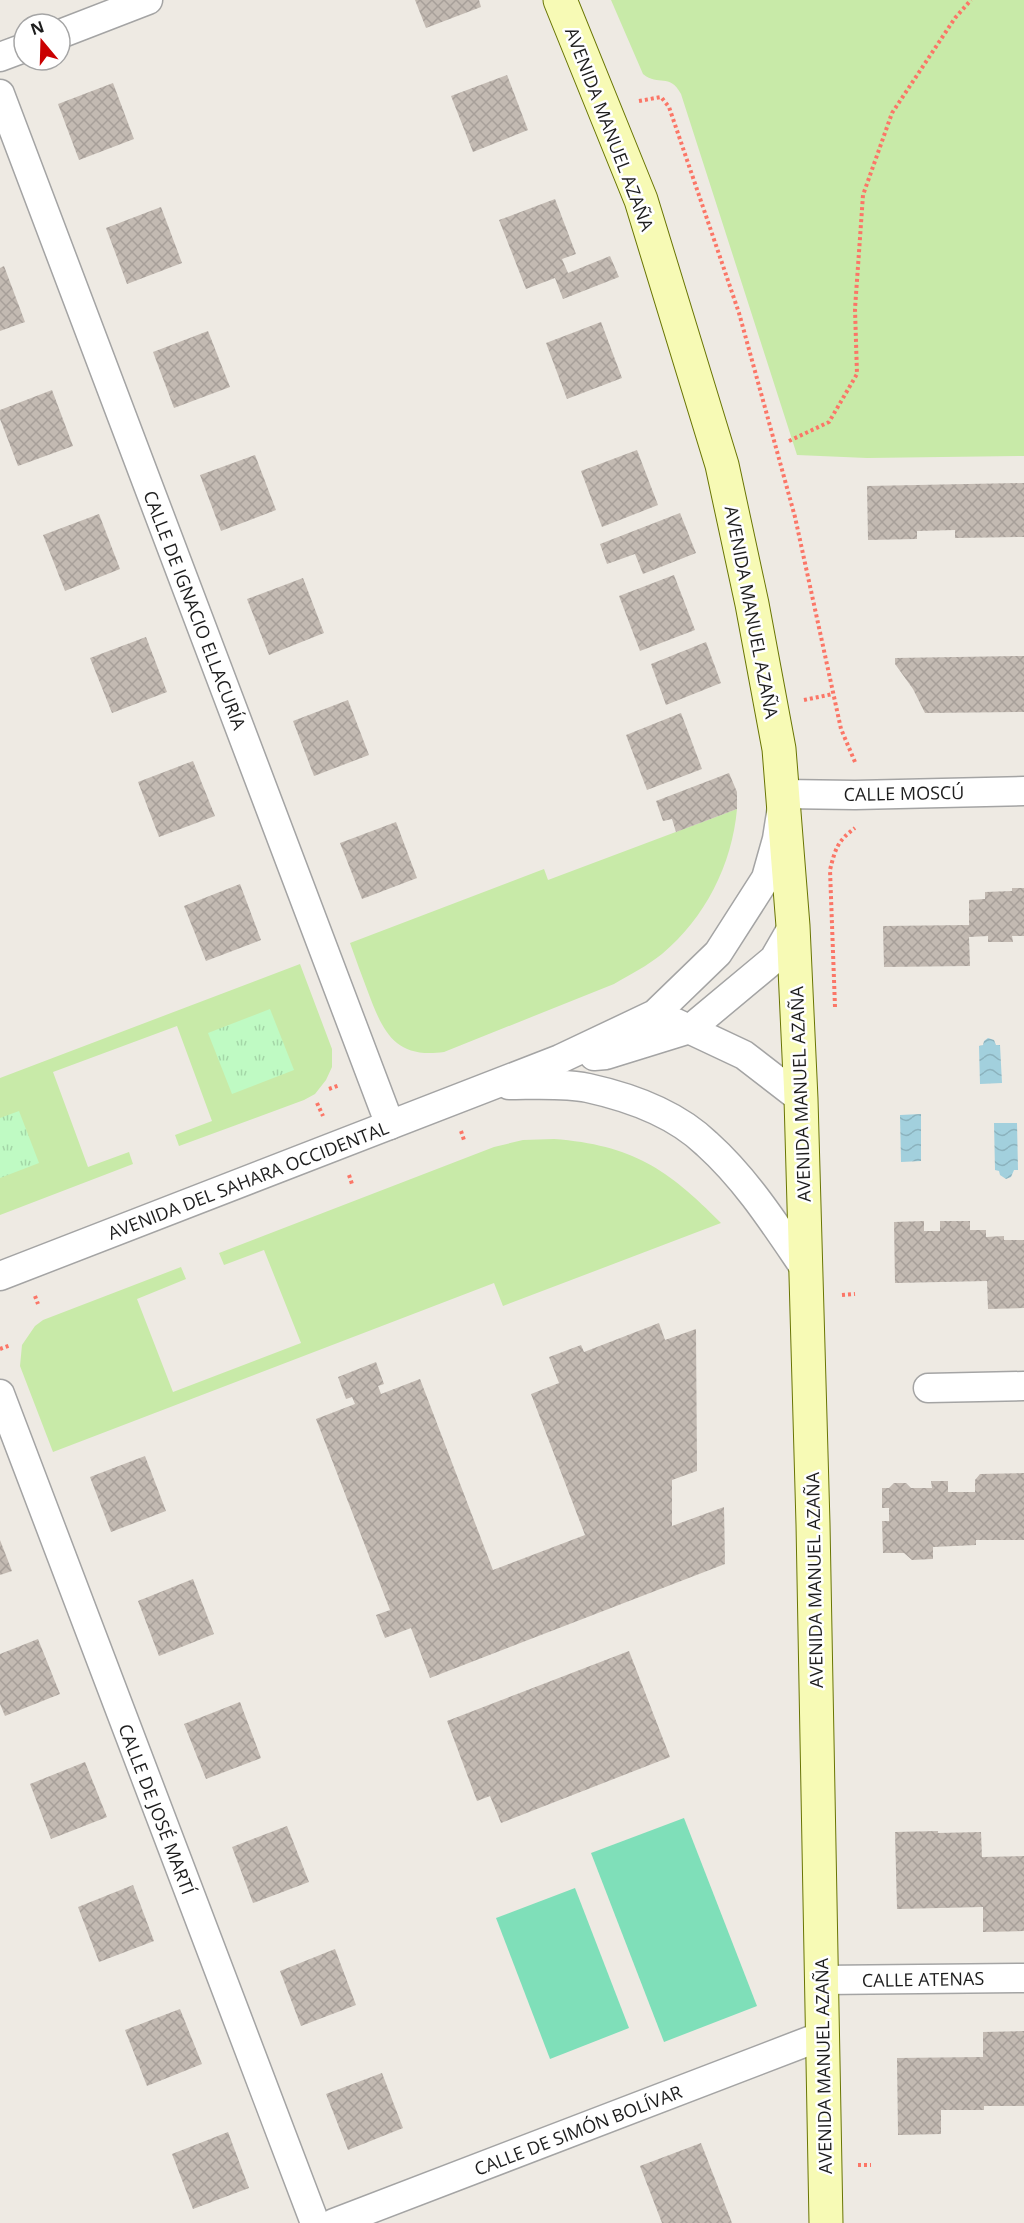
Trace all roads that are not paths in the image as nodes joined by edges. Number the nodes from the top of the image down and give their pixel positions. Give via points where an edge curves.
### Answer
1 (148, 0) edge
2 (560, 0) edge
3 (72, 29) edge
4 (0, 94) edge
5 (1024, 791) edge
6 (784, 794) junction
7 (793, 926) junction
8 (655, 1014) junction
9 (690, 1029) junction
10 (560, 1059) junction
11 (495, 1084) junction
12 (801, 1099) junction
13 (390, 1125) junction
14 (806, 1270) junction
15 (0, 1276) edge
16 (1024, 1386) edge
17 (928, 1388) dead end
18 (0, 1394) edge
19 (1024, 1978) edge
20 (822, 1980) junction
21 (822, 2037) junction
22 (315, 2223) edge
23 (334, 2223) edge
24 (826, 2223) edge

1 - 3 street
2 - 6 street, AVENIDA MANUEL AZAÑA via 641,200 722,465 752,604
4 - 13 street, CALLE DE IGNACIO ELLACURÍA
5 - 6 street, CALLE MOSCÚ
6 - 7 street, AVENIDA MANUEL AZAÑA
6 - 8 street, AVENIDA DEL SAHARA OCCIDENTAL via 766,878 718,953
7 - 9 street, AVENIDA DEL SAHARA OCCIDENTAL via 774,958
7 - 12 street, AVENIDA MANUEL AZAÑA
8 - 9 street
8 - 10 street, AVENIDA DEL SAHARA OCCIDENTAL
9 - 10 street, AVENIDA DEL SAHARA OCCIDENTAL via 606,1055
9 - 12 street via 744,1055
10 - 11 street, AVENIDA DEL SAHARA OCCIDENTAL
11 - 13 street, AVENIDA DEL SAHARA OCCIDENTAL
11 - 14 street, AVENIDA DEL SAHARA OCCIDENTAL via 586,1087 635,1102 672,1119 706,1143 761,1203
12 - 14 street, AVENIDA MANUEL AZAÑA
13 - 15 street, AVENIDA DEL SAHARA OCCIDENTAL
14 - 20 street, AVENIDA MANUEL AZAÑA
16 - 17 street
18 - 22 street, CALLE DE JOSÉ MARTÍ
19 - 20 street, CALLE ATENAS
20 - 21 street, AVENIDA MANUEL AZAÑA
21 - 23 street, CALLE DE SIMÓN BOLÍVAR
21 - 24 street, AVENIDA MANUEL AZAÑA

